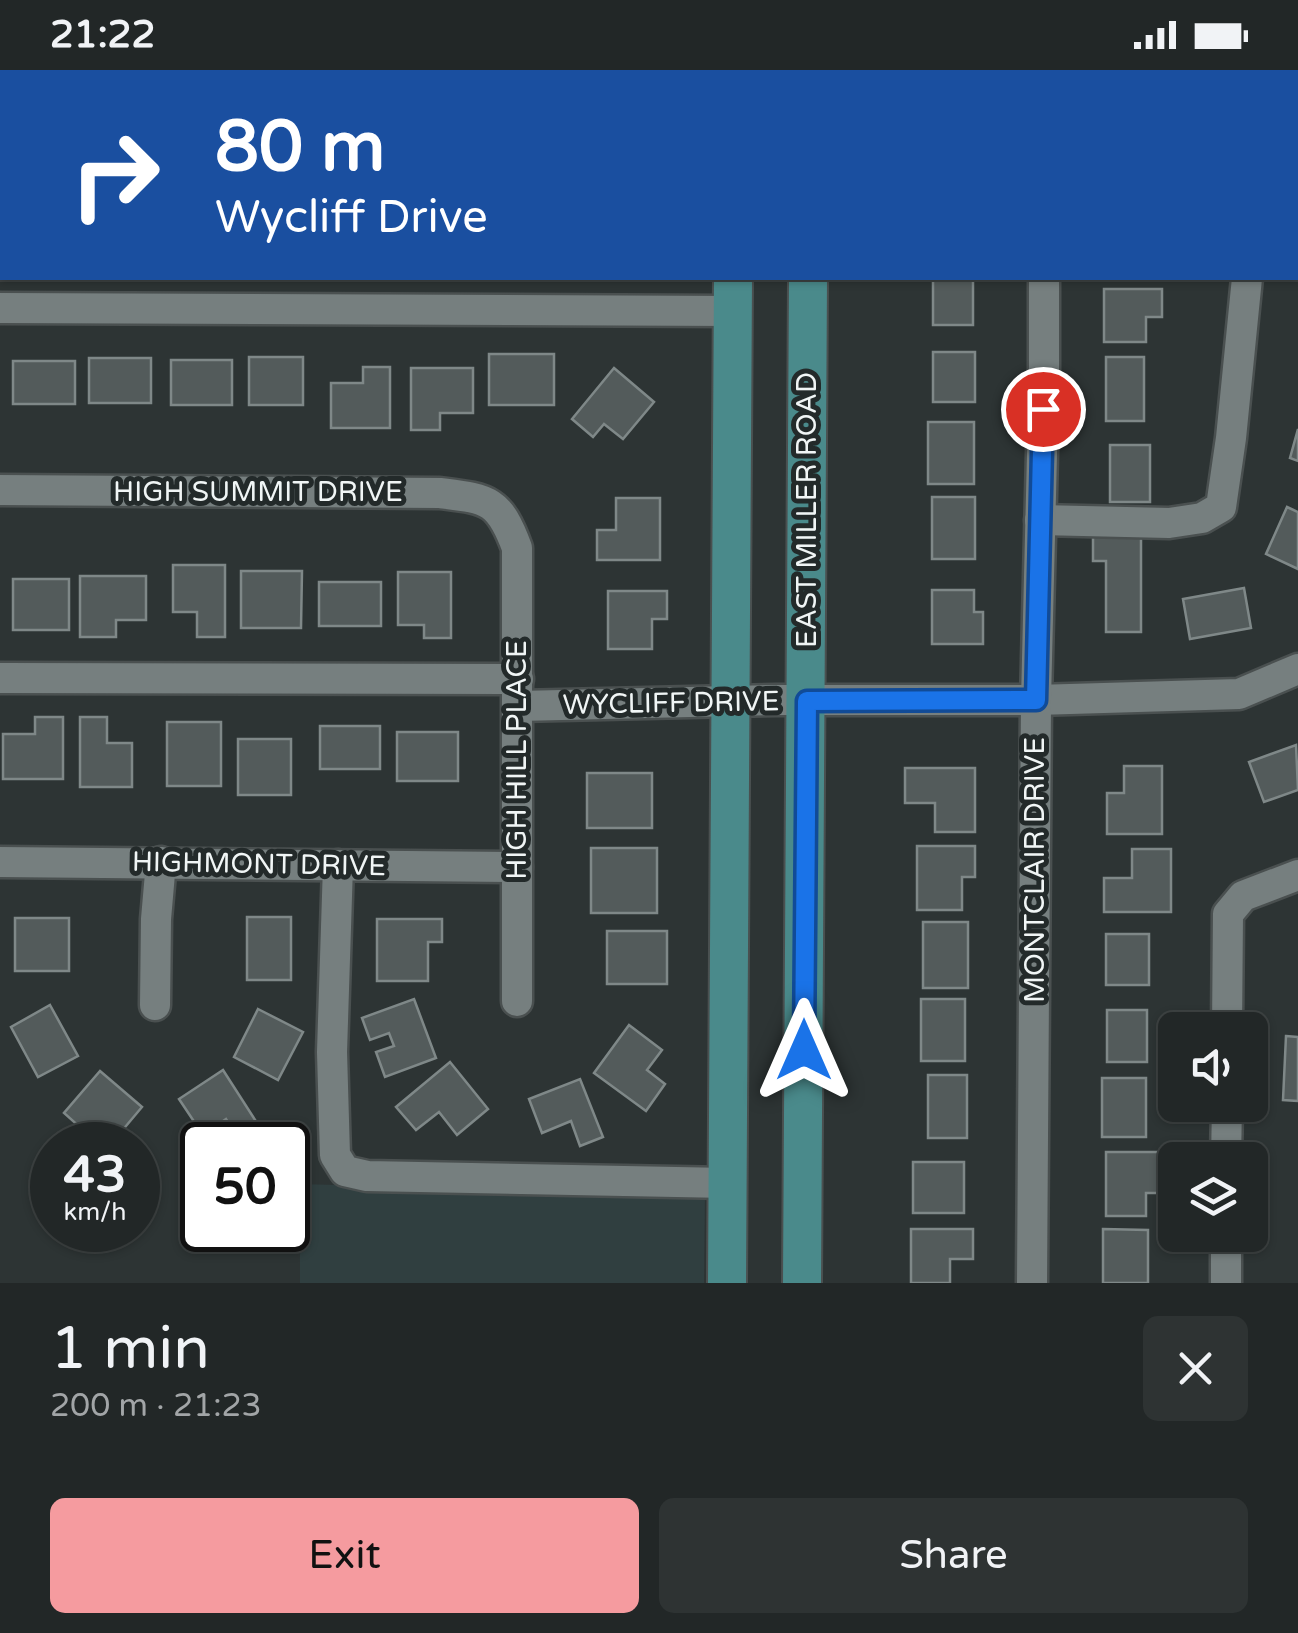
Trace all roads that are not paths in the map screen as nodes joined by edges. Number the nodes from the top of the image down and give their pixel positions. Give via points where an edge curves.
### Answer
1 (808, 280) edge
2 (1044, 280) edge
3 (1246, 280) edge
4 (733, 294) edge
5 (0, 308) edge
6 (0, 490) edge
7 (507, 520) joint
8 (1040, 520) junction
9 (1298, 669) edge
10 (0, 678) edge
11 (518, 693) junction
12 (1036, 700) junction
13 (807, 701) junction
14 (730, 702) junction
15 (0, 862) edge
16 (160, 862) junction
17 (338, 865) junction
18 (517, 868) junction
19 (1298, 875) edge
20 (517, 1001) dead end
21 (155, 1005) dead end
22 (1227, 1012) edge
23 (728, 1183) junction
24 (1226, 1252) edge
25 (727, 1283) edge
26 (802, 1283) edge
27 (1032, 1283) edge
28 (1226, 1283) edge

1 - 13 main road, EAST MILLER ROAD
2 - 8 street, MONTCLAIR DRIVE
3 - 8 street via 1222,507 1169,523
4 - 5 street
4 - 14 main road
6 - 7 street, HIGH SUMMIT DRIVE via 440,492 485,499
7 - 11 street, HIGH HILL PLACE via 517,548
8 - 12 street, MONTCLAIR DRIVE
9 - 12 street, WYCLIFF DRIVE via 1238,694
10 - 11 street, WYCLIFF DRIVE
11 - 14 street, WYCLIFF DRIVE
11 - 18 street, HIGH HILL PLACE
12 - 13 street, WYCLIFF DRIVE
12 - 27 street, MONTCLAIR DRIVE
13 - 14 street, WYCLIFF DRIVE
13 - 26 main road, EAST MILLER ROAD
14 - 23 main road
15 - 16 street, HIGHMONT DRIVE
16 - 17 street, HIGHMONT DRIVE
16 - 21 street
17 - 18 street, HIGHMONT DRIVE
17 - 23 street via 332,1069 335,1156 345,1172
18 - 20 street, HIGH HILL PLACE
19 - 22 street via 1243,896 1228,914
23 - 25 main road
24 - 28 street

